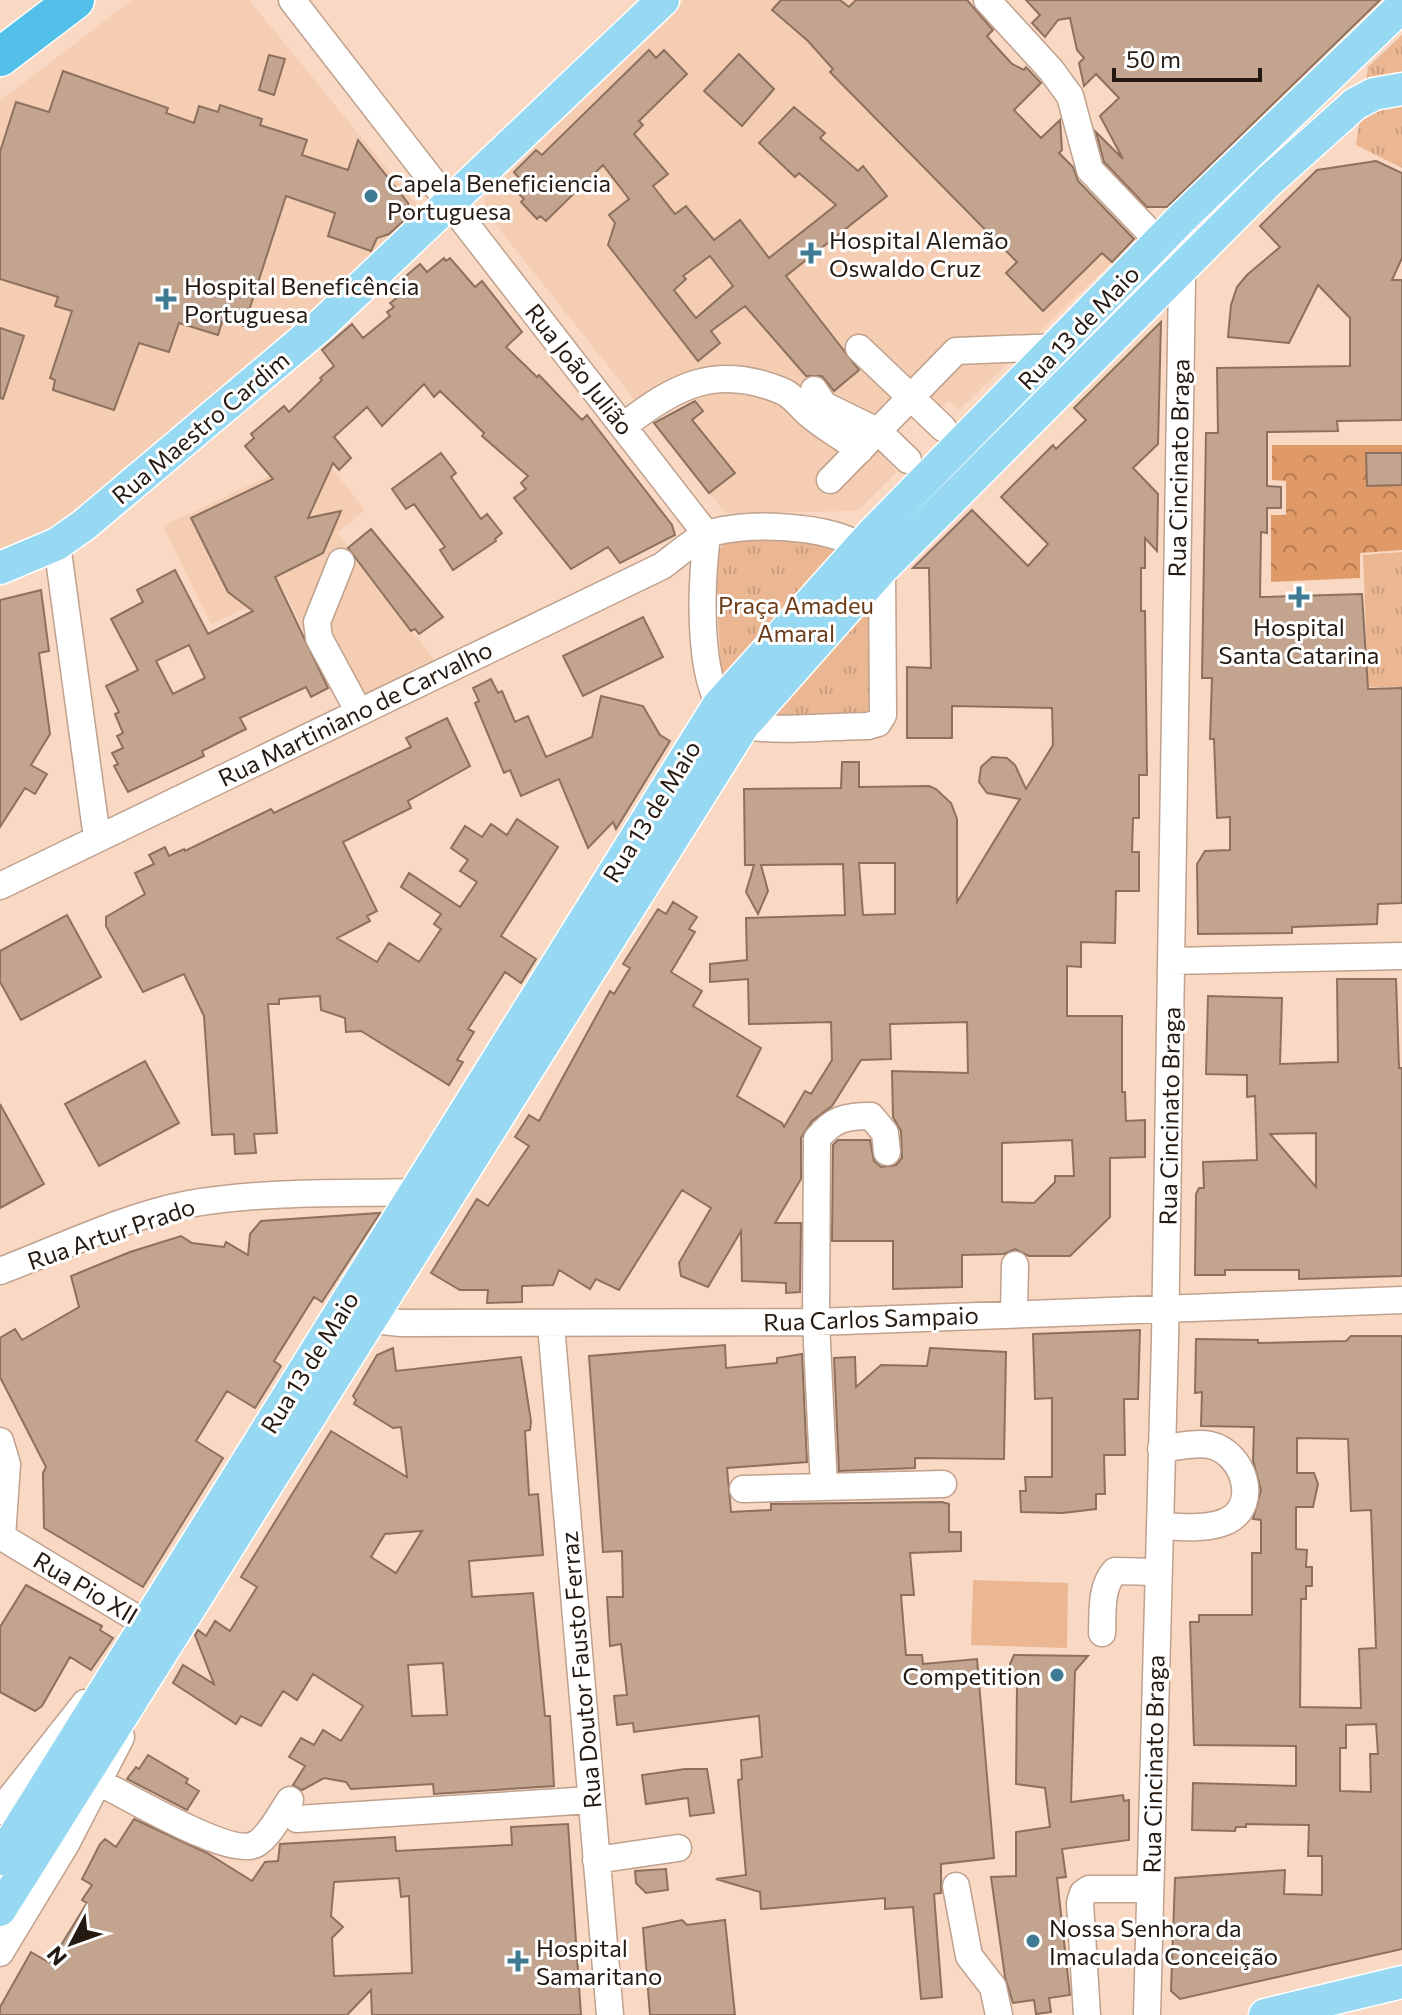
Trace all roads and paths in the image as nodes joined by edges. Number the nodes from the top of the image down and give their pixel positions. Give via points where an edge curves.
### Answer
1 (75, 0) edge
2 (292, 0) edge
3 (663, 0) edge
4 (1003, 6) edge
5 (1402, 6) edge
6 (0, 57) edge
7 (1402, 89) edge
8 (452, 205) junction
9 (1183, 217) junction
10 (1160, 243) junction
11 (1180, 269) junction
12 (1059, 347) junction
13 (859, 348) dead end
14 (910, 395) junction
15 (625, 425) junction
16 (943, 428) dead end
17 (870, 441) junction
18 (908, 460) dead end
19 (830, 480) dead end
20 (707, 535) junction
21 (57, 544) junction
22 (872, 558) junction
23 (341, 562) dead end
24 (0, 568) edge
25 (718, 706) junction
26 (359, 712) junction
27 (743, 726) junction
28 (97, 838) junction
29 (0, 886) edge
30 (1402, 956) edge
31 (1171, 961) junction
32 (887, 1152) dead end
33 (414, 1192) junction
34 (1015, 1265) dead end
35 (0, 1271) edge
36 (1402, 1300) edge
37 (345, 1304) junction
38 (1165, 1306) junction
39 (1014, 1312) junction
40 (373, 1320) junction
41 (816, 1322) junction
42 (551, 1325) junction
43 (0, 1441) edge
44 (1161, 1449) junction
45 (943, 1484) dead end
46 (824, 1487) junction
47 (743, 1489) dead end
48 (1160, 1526) junction
49 (1, 1538) edge
50 (1158, 1572) junction
51 (159, 1631) junction
52 (1102, 1633) dead end
53 (114, 1676) junction
54 (147, 1676) junction
55 (108, 1787) dead end
56 (591, 1800) junction
57 (0, 1811) edge
58 (678, 1848) dead end
59 (0, 1859) edge
60 (596, 1860) junction
61 (956, 1886) dead end
62 (1150, 1889) junction
63 (0, 1910) edge
64 (0, 1953) edge
65 (1402, 1982) edge
66 (610, 2015) edge
67 (999, 2015) edge
68 (1087, 2015) edge
69 (1147, 2015) edge
70 (1265, 2015) edge

1 - 6 highway
2 - 8 street, Rua João Julião
3 - 8 main road, Rua Maestro Cardim
4 - 10 street via 1070,96 1090,170
5 - 9 main road, Rua 13 de Maio
7 - 11 main road, Rua 13 de Maio via 1374,94 1321,132
8 - 15 street, Rua João Julião
8 - 21 main road, Rua Maestro Cardim via 320,326
9 - 10 main road, Rua 13 de Maio
9 - 11 street, Rua Cincinato Braga
10 - 12 main road, Rua 13 de Maio
11 - 22 main road, Rua 13 de Maio
11 - 31 street, Rua Cincinato Braga
12 - 14 street via 956,351
12 - 22 main road, Rua 13 de Maio
13 - 14 street
14 - 16 street
14 - 17 street
15 - 17 street via 682,386 737,380 816,403
15 - 20 street, Rua João Julião
17 - 18 street
17 - 19 street
20 - 22 street via 740,529 813,529
20 - 25 street via 702,573 707,681
20 - 26 street, Rua Martiniano de Carvalho via 662,566
21 - 24 main road, Rua Maestro Cardim
21 - 28 street
22 - 25 main road, Rua 13 de Maio
22 - 27 main road, Rua 13 de Maio
22 - 27 street via 883,715 878,723
23 - 26 street via 317,622 319,638
25 - 27 street
25 - 33 main road, Rua 13 de Maio
26 - 28 street, Rua Martiniano de Carvalho
27 - 40 main road, Rua 13 de Maio
28 - 29 street, Rua Martiniano de Carvalho
30 - 31 street
31 - 38 street, Rua Cincinato Braga
32 - 41 street via 885,1133 871,1116 840,1118 817,1139
33 - 35 street, Rua Artur Prado via 231,1198 185,1205
33 - 37 main road, Rua 13 de Maio
34 - 39 street
36 - 38 street, Rua Carlos Sampaio
37 - 40 street, Rua Carlos Sampaio
37 - 51 main road, Rua 13 de Maio
38 - 39 street, Rua Carlos Sampaio
38 - 44 street, Rua Cincinato Braga
39 - 41 street, Rua Carlos Sampaio
40 - 42 street, Rua Carlos Sampaio
40 - 51 main road, Rua 13 de Maio
41 - 42 street, Rua Carlos Sampaio
41 - 46 street
42 - 56 street, Rua Doutor Fausto Ferraz
43 - 49 street, Rua Pio XII via 7,1464
44 - 48 street, Rua Cincinato Braga
44 - 48 street via 1211,1445 1243,1472 1246,1492 1243,1505 1216,1525
45 - 46 street
46 - 47 street
48 - 50 street, Rua Cincinato Braga
49 - 51 street, Rua Pio XII
50 - 52 street via 1115,1571 1110,1576
50 - 62 street, Rua Cincinato Braga
51 - 53 main road, Rua 13 de Maio
51 - 54 main road, Rua 13 de Maio
53 - 57 street via 53,1740
53 - 59 main road, Rua 13 de Maio
54 - 63 main road, Rua 13 de Maio
54 - 64 street via 107,1770
55 - 56 street via 196,1831 242,1847 253,1846 293,1810
56 - 60 street, Rua Doutor Fausto Ferraz
58 - 60 street
60 - 66 street, Rua Doutor Fausto Ferraz
61 - 67 street via 969,1956 993,1987
62 - 68 street via 1083,1893
62 - 69 street, Rua Cincinato Braga
65 - 70 main road

